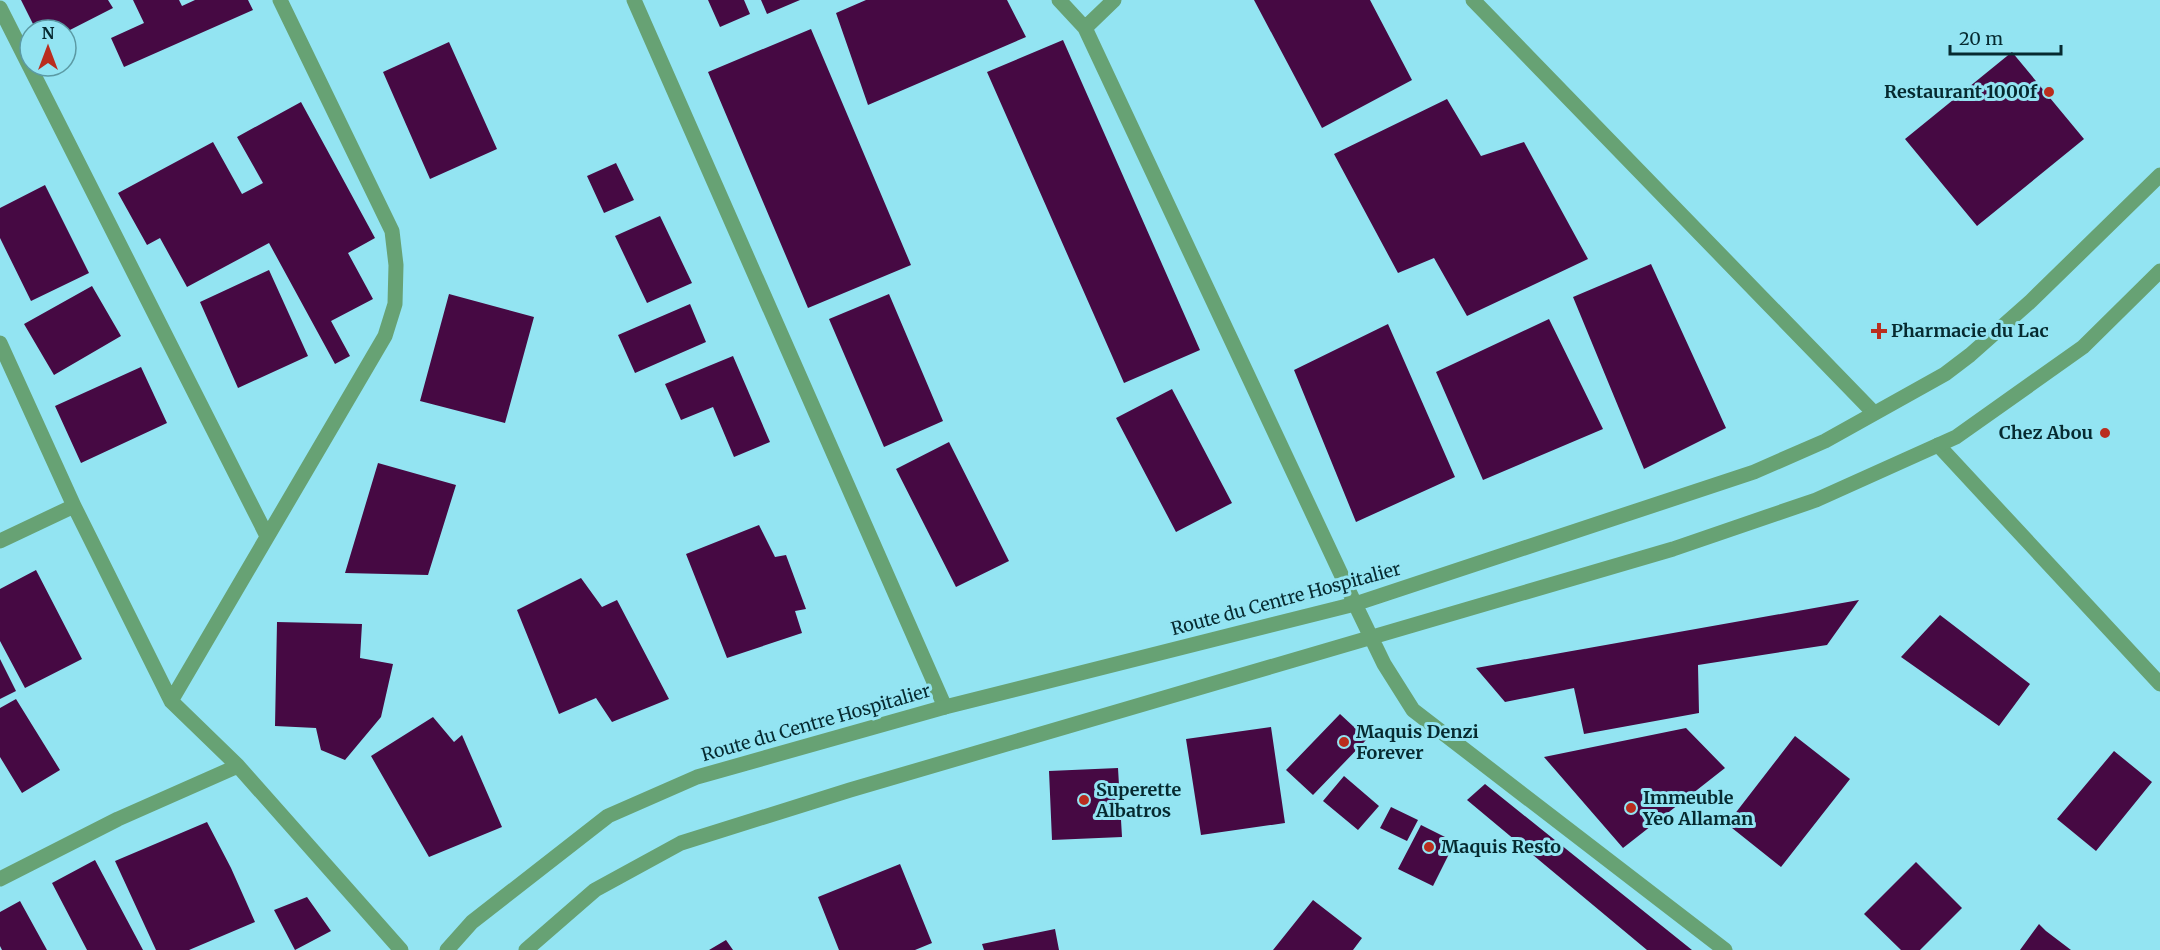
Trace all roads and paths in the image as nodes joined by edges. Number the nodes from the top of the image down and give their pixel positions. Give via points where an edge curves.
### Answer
1 (280, 0) edge
2 (634, 0) edge
3 (1059, 0) edge
4 (1114, 0) edge
5 (1473, 0) edge
6 (0, 8) edge
7 (1085, 28) junction
8 (2160, 175) edge
9 (2160, 271) edge
10 (0, 343) edge
11 (1874, 414) junction
12 (1938, 446) junction
13 (74, 506) junction
14 (267, 536) junction
15 (0, 541) edge
16 (1355, 604) junction
17 (1371, 637) junction
18 (2160, 684) edge
19 (171, 701) junction
20 (945, 707) junction
21 (238, 766) junction
22 (0, 879) edge
23 (401, 950) edge
24 (447, 950) edge
25 (526, 950) edge
26 (1725, 950) edge

1 - 14 street via 392,231 396,265 394,304 385,336
2 - 20 street
3 - 7 street
4 - 7 street
5 - 11 street
6 - 14 street
7 - 16 street
8 - 11 street, Route du Centre Hospitalier via 1970,355 1945,374
9 - 12 street via 2083,347
10 - 13 street
11 - 16 street, Route du Centre Hospitalier via 1826,441 1754,472
12 - 17 street via 1816,500 1684,546
12 - 18 street
13 - 15 street
13 - 19 street
14 - 19 street
16 - 17 street
16 - 20 street, Route du Centre Hospitalier
17 - 25 street via 681,843 595,890
17 - 26 street via 1413,710
19 - 21 street
20 - 24 street, Route du Centre Hospitalier via 697,777 608,816 472,922
21 - 22 street via 118,819
21 - 23 street

